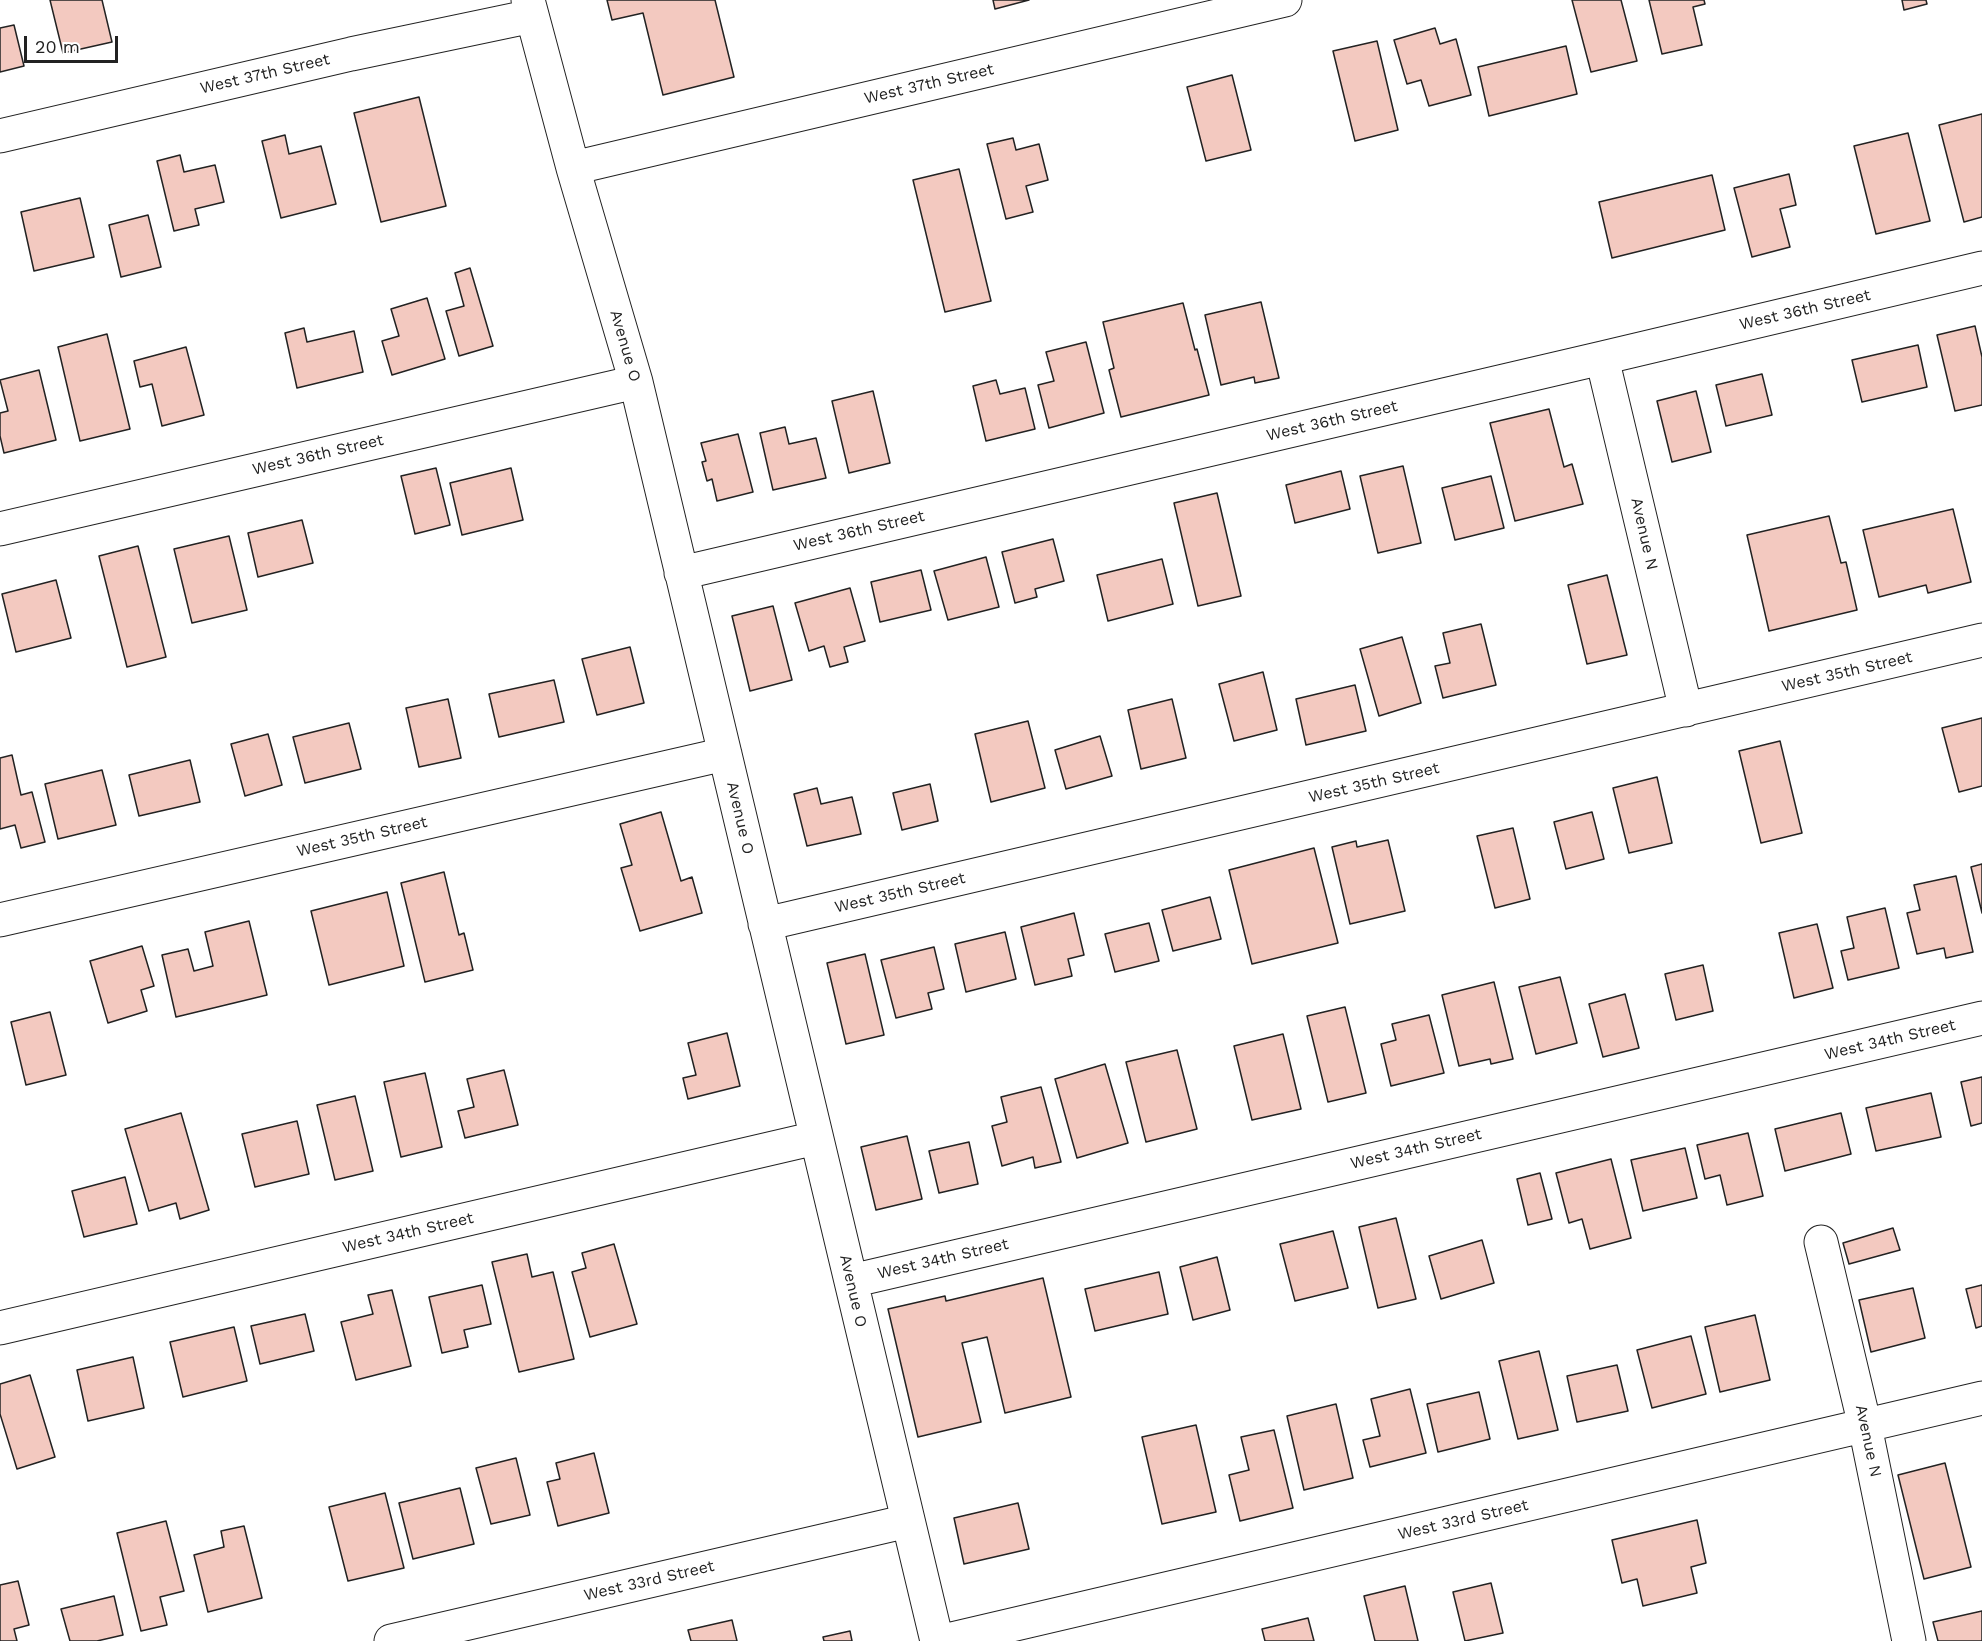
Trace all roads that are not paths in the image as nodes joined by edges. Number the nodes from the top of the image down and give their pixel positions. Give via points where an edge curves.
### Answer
1 (1285, 0) edge
2 (530, 8) edge
3 (0, 136) edge
4 (573, 168) junction
5 (1982, 268) edge
6 (1602, 358) junction
7 (636, 382) junction
8 (0, 529) edge
9 (681, 573) junction
10 (1982, 640) edge
11 (1686, 710) junction
12 (724, 754) junction
13 (0, 920) edge
14 (765, 924) junction
15 (1982, 1018) edge
16 (816, 1138) junction
17 (1821, 1242) dead end
18 (851, 1281) junction
19 (0, 1328) edge
20 (1982, 1398) edge
21 (1865, 1426) junction
22 (908, 1521) junction
23 (391, 1641) edge
24 (937, 1641) edge
25 (943, 1641) edge
26 (1909, 1641) edge

1 - 4 street, West 37th Street
2 - 3 street, West 37th Street via 340,57
2 - 4 street, Avenue O
4 - 7 street, Avenue O
5 - 6 street, West 36th Street
6 - 9 street, West 36th Street
6 - 11 street, Avenue N
7 - 8 street, West 36th Street
7 - 9 street, Avenue O
9 - 12 street, Avenue O
10 - 11 street, West 35th Street
11 - 14 street, West 35th Street
12 - 13 street, West 35th Street
12 - 14 street, Avenue O
14 - 16 street, Avenue O
15 - 18 street, West 34th Street
16 - 18 street, Avenue O
16 - 19 street, West 34th Street
17 - 21 street, Avenue N
18 - 22 street, Avenue O
20 - 21 street, West 33rd Street
21 - 25 street, West 33rd Street
21 - 26 street, Avenue N
22 - 23 street, West 33rd Street
22 - 24 street, Avenue O

